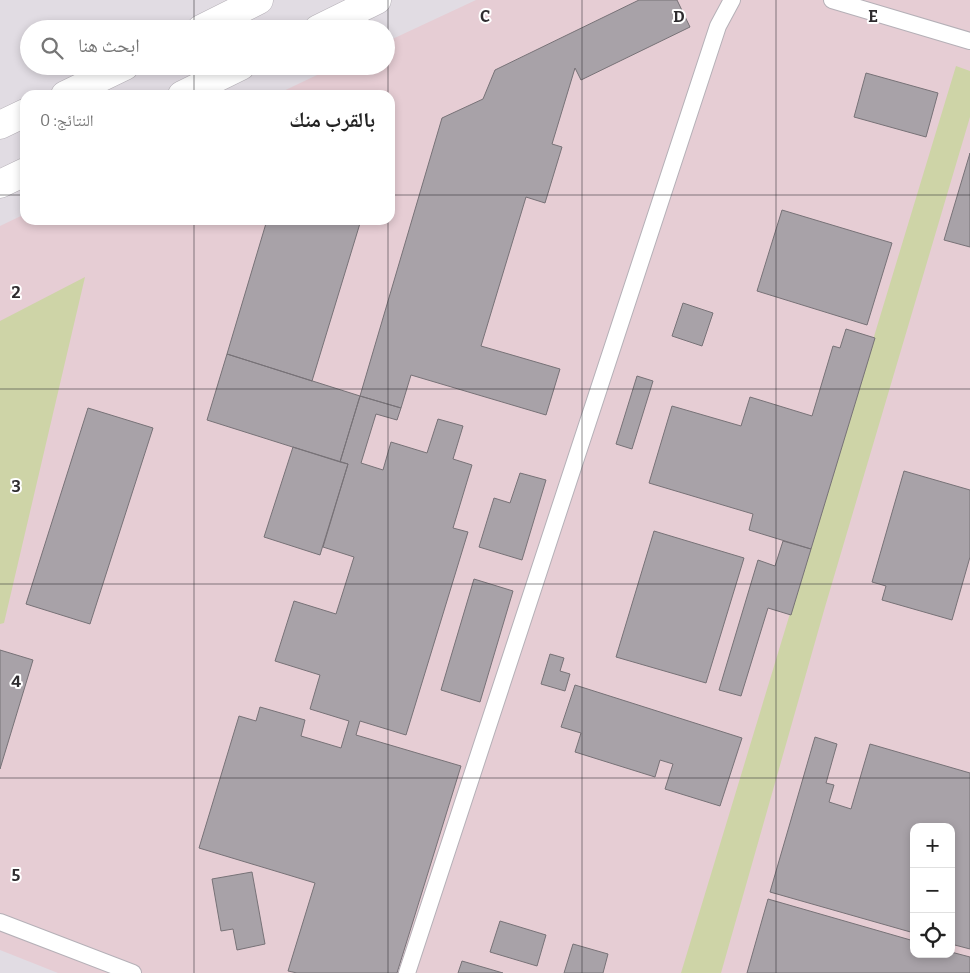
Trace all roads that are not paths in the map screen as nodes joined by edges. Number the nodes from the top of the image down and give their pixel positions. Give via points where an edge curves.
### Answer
1 (260, 0) edge
2 (377, 0) edge
3 (732, 0) edge
4 (832, 0) edge
5 (219, 20) edge
6 (336, 20) edge
7 (970, 41) edge
8 (106, 75) edge
9 (223, 75) edge
10 (75, 90) edge
11 (192, 90) edge
12 (20, 115) edge
13 (0, 125) edge
14 (20, 174) edge
15 (0, 184) edge
16 (0, 922) edge
17 (133, 973) edge
18 (407, 973) edge

1 - 5 highway
2 - 6 highway
3 - 18 street via 718,26
4 - 7 street
8 - 10 highway
9 - 11 highway
12 - 13 highway
14 - 15 highway
16 - 17 street

